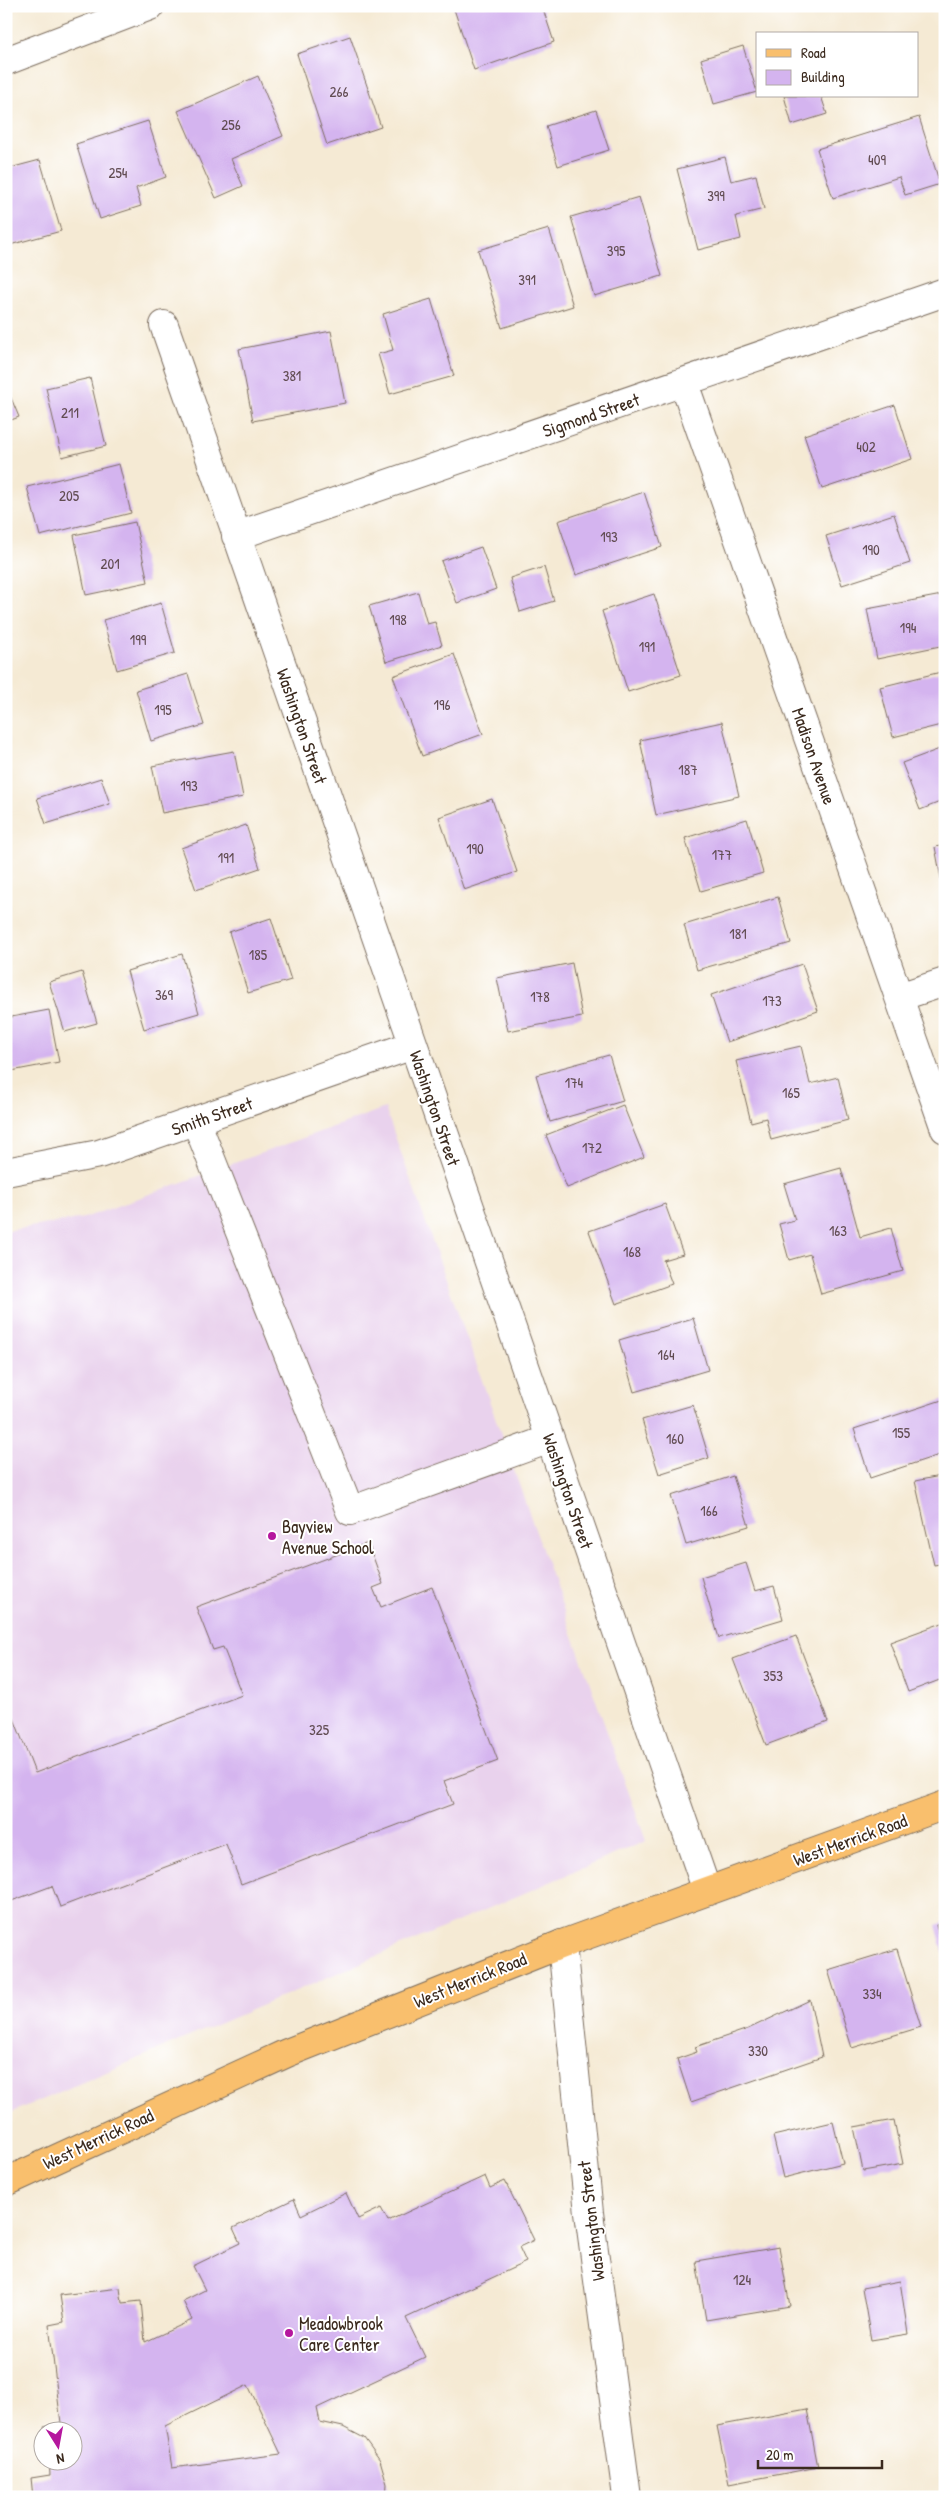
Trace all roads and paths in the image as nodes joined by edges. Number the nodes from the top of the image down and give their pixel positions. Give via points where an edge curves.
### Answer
1 (150, 6) edge
2 (6, 61) edge
3 (945, 292) edge
4 (164, 326) dead end
5 (684, 383) junction
6 (236, 536) junction
7 (945, 982) edge
8 (899, 997) junction
9 (414, 1045) junction
10 (196, 1122) junction
11 (945, 1129) edge
12 (6, 1172) edge
13 (550, 1439) junction
14 (945, 1805) edge
15 (707, 1891) junction
16 (562, 1944) junction
17 (6, 2182) edge
18 (627, 2497) edge

1 - 2 street
3 - 5 street, Sigmond Street
4 - 6 street, Washington Street
5 - 6 street, Sigmond Street
5 - 8 street, Madison Avenue
6 - 9 street, Washington Street
7 - 8 street
8 - 11 street, Madison Avenue
9 - 10 street, Smith Street
9 - 13 street, Washington Street
10 - 12 street, Smith Street via 99,1154
10 - 13 street via 350,1511
13 - 15 street, Washington Street
14 - 15 main road, West Merrick Road
15 - 16 main road, West Merrick Road
16 - 17 main road, West Merrick Road via 287,2053
16 - 18 street, Washington Street via 589,2213

